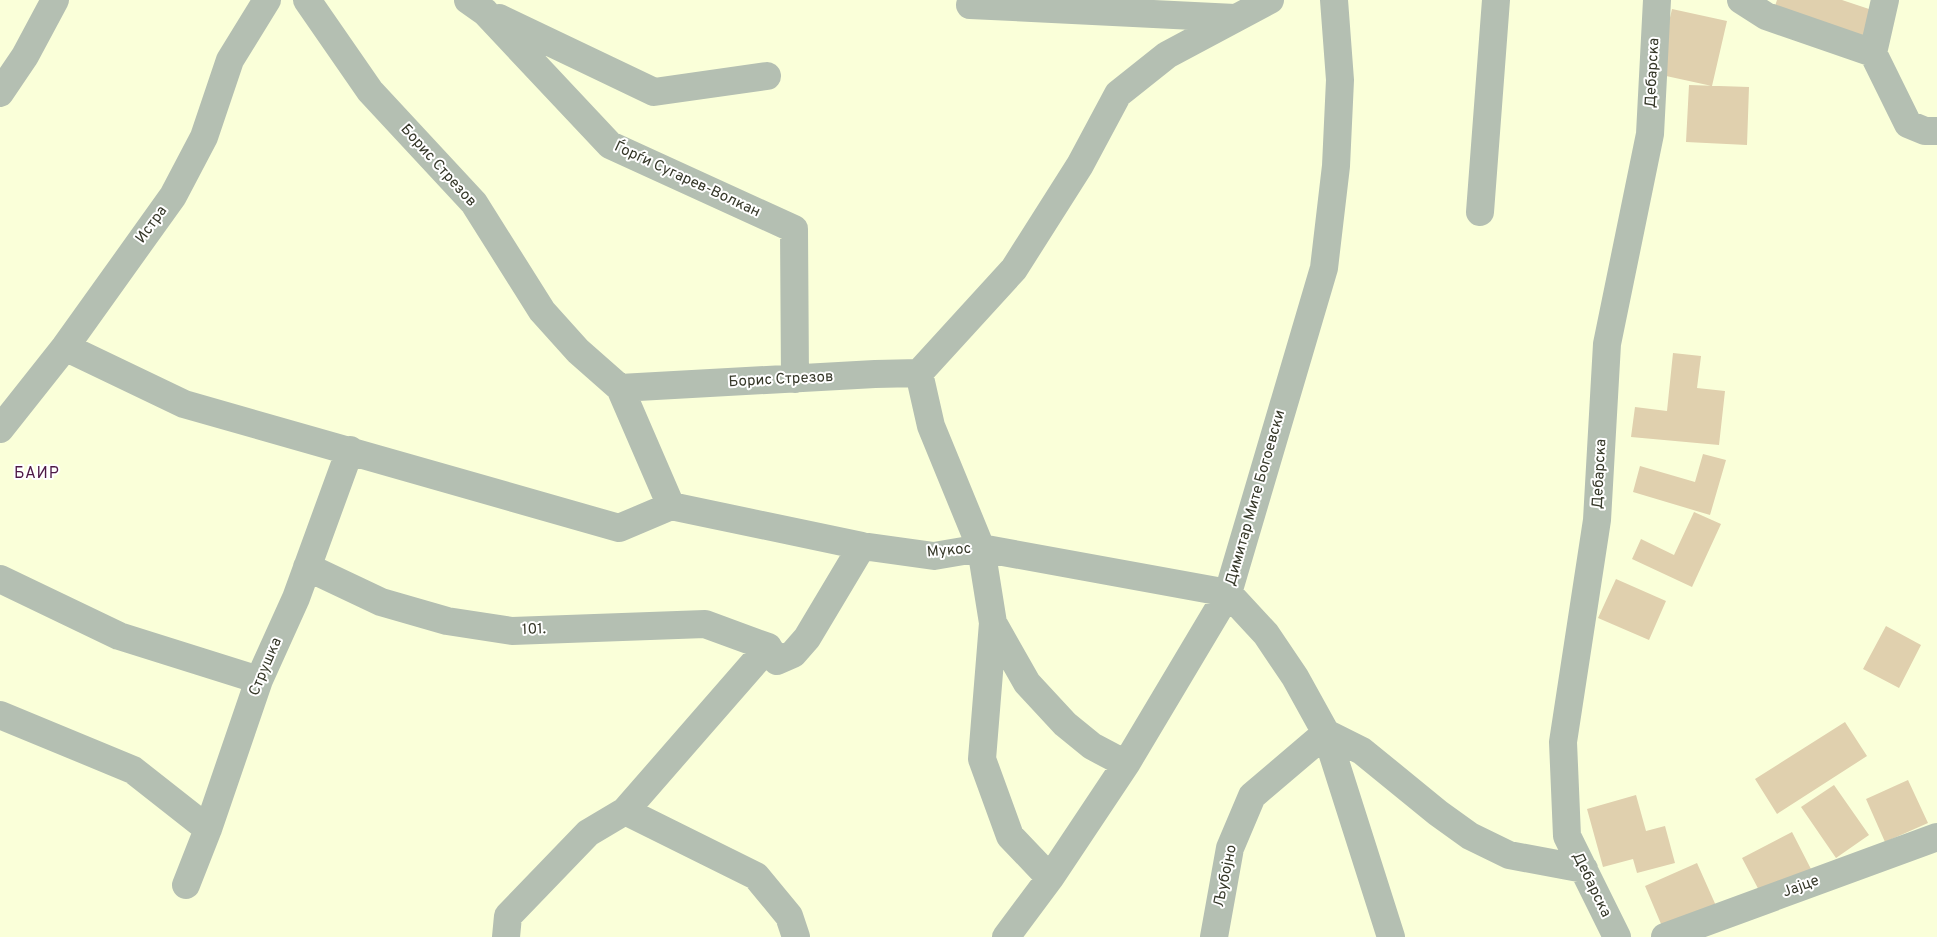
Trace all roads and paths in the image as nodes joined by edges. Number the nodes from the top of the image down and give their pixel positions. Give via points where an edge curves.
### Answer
1 (55, 0) edge
2 (267, 0) edge
3 (307, 0) edge
4 (1270, 0) edge
5 (1334, 0) edge
6 (1496, 0) edge
7 (1657, 0) edge
8 (1741, 0) edge
9 (1885, 0) edge
10 (970, 5) dead end
11 (477, 6) edge
12 (1237, 18) junction
13 (1874, 53) junction
14 (767, 76) dead end
15 (0, 93) edge
16 (1937, 131) edge
17 (1480, 212) dead end
18 (65, 347) junction
19 (919, 374) junction
20 (795, 379) junction
21 (620, 388) junction
22 (0, 429) edge
23 (350, 450) junction
24 (671, 506) junction
25 (862, 546) junction
26 (982, 548) junction
27 (307, 567) junction
28 (0, 579) edge
29 (1228, 594) junction
30 (993, 623) junction
31 (768, 647) junction
32 (259, 680) junction
33 (0, 715) edge
34 (1326, 732) junction
35 (1126, 764) junction
36 (625, 811) junction
37 (208, 829) junction
38 (1937, 837) edge
39 (1584, 869) junction
40 (1050, 878) junction
41 (186, 885) dead end
42 (506, 937) edge
43 (796, 937) edge
44 (1006, 937) edge
45 (1214, 937) edge
46 (1392, 937) edge
47 (1617, 937) edge
48 (1665, 937) edge

1 - 15 street via 25,56
2 - 18 street, Истра via 230,60 204,137 173,196
3 - 21 street, Борис Стрезов via 370,91 474,203 542,311 578,351
4 - 12 street
5 - 29 street, Димитар Мите Богоевски via 1340,80 1336,166 1324,268
6 - 17 street
7 - 39 street, Дебарска via 1650,134 1608,344 1597,520 1563,742 1567,836
8 - 13 street via 1766,16
9 - 13 street
10 - 12 street
11 - 14 street, Ѓорѓи Сугарев-Волкан via 654,92
11 - 20 street, Ѓорѓи Сугарев-Волкан via 610,145 794,229
12 - 19 street via 1167,54 1118,94 1080,165 1014,269
13 - 16 street via 1908,124 1925,131
18 - 22 street, Истра
18 - 23 street via 184,404
19 - 20 street, Борис Стрезов
19 - 26 street via 932,426
20 - 21 street, Борис Стрезов
21 - 24 street
23 - 24 street via 619,528
23 - 27 street, Струшка
24 - 25 street, Мукос
25 - 26 street, Мукос via 934,556
25 - 31 street, 101. via 807,638 793,654 777,661
26 - 29 street, Мукос
26 - 30 street
27 - 31 street, 101. via 381,602 447,621 512,631 704,624
27 - 32 street, Струшка
28 - 32 street via 120,636
29 - 34 street via 1266,634
29 - 35 street, Димитар Мите Богоевски
30 - 35 street via 1027,683 1065,724 1092,746
30 - 40 street via 982,759 1010,836
31 - 36 street
32 - 37 street, Струшка
33 - 37 street via 133,770
34 - 39 street via 1362,751 1470,836 1509,855
34 - 45 street, Љубојно via 1252,796 1230,848
34 - 46 street
35 - 40 street, Димитар Мите Богоевски
36 - 42 street via 588,833 539,882 508,916
36 - 43 street via 756,876 789,916
37 - 41 street, Струшка
38 - 48 street, Јајце
39 - 47 street, Дебарска
40 - 44 street, Димитар Мите Богоевски

